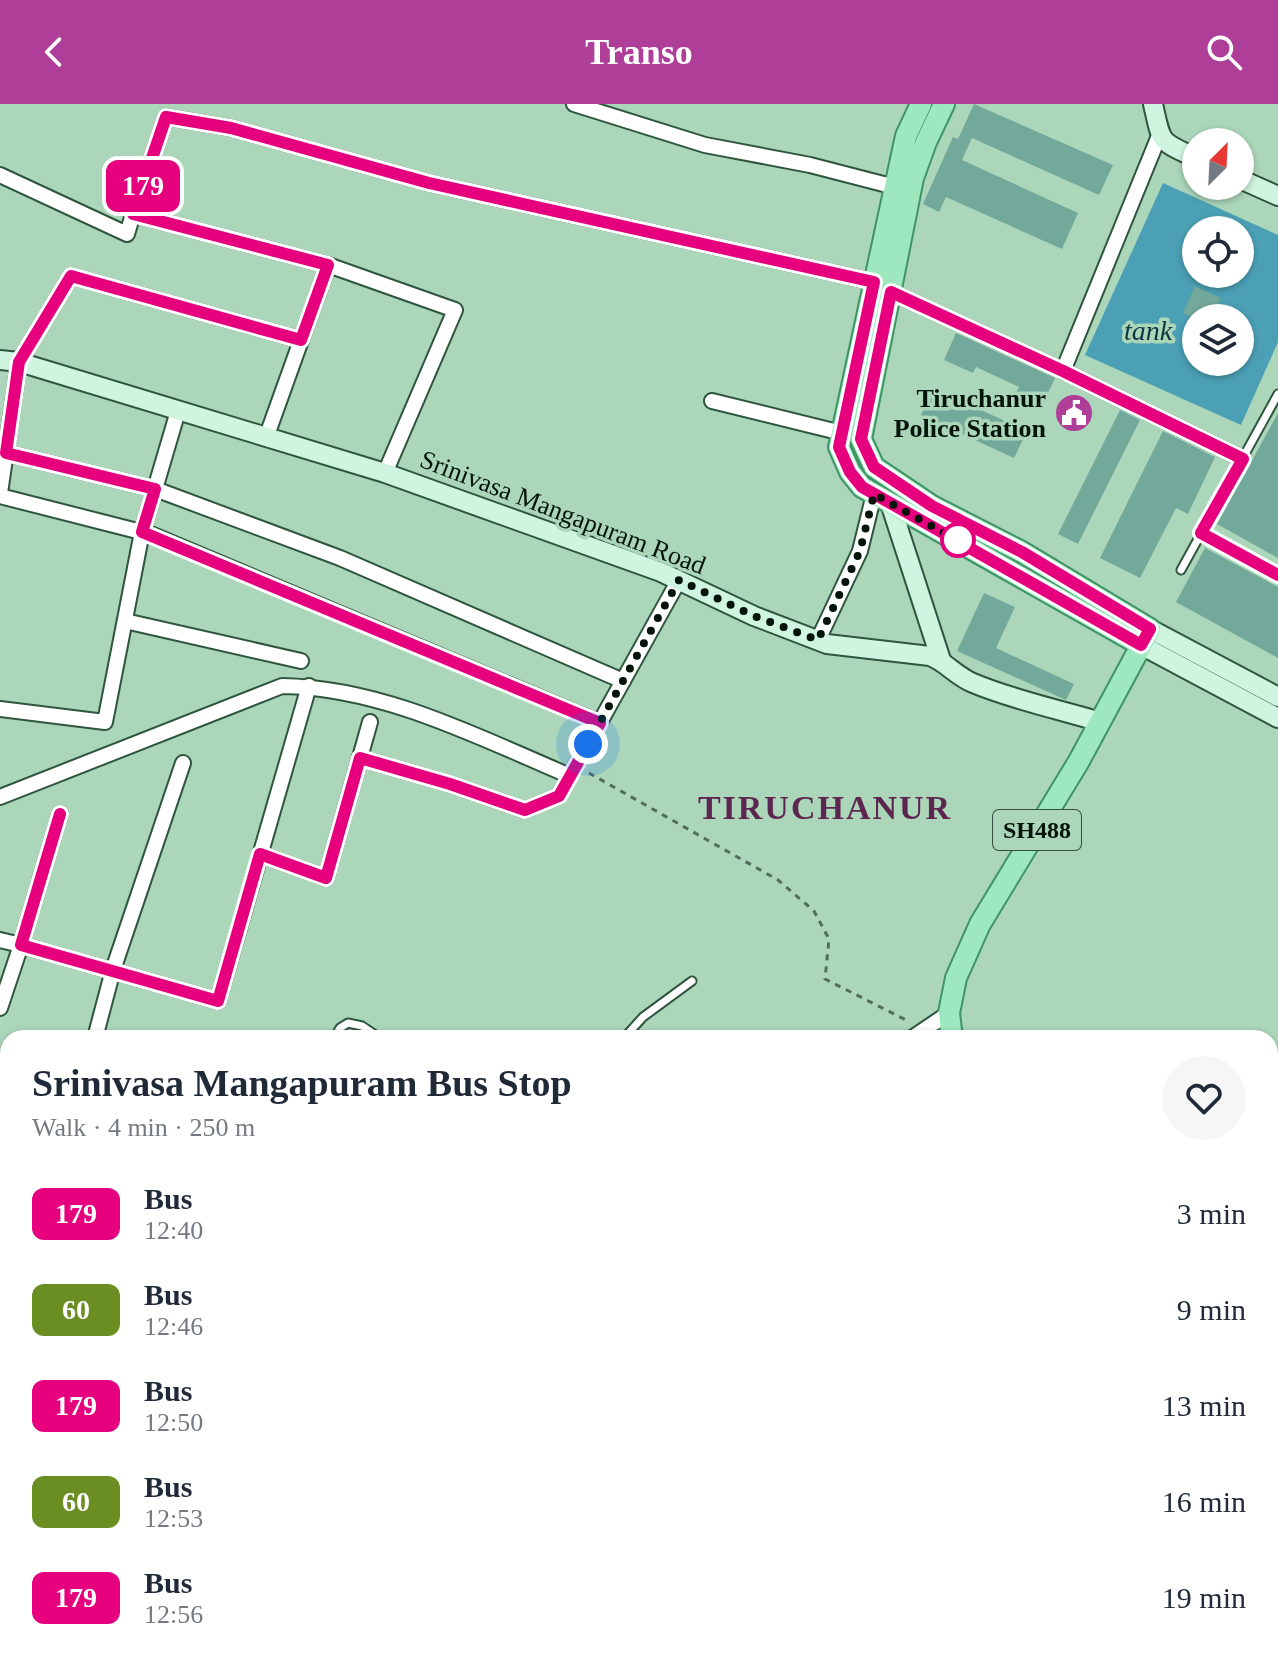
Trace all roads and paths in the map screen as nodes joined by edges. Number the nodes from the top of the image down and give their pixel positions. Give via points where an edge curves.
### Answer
1 (574, 104) edge
2 (921, 104) edge
3 (944, 104) edge
4 (1153, 104) edge
5 (1159, 136) junction
6 (1182, 152) edge
7 (0, 175) edge
8 (1254, 185) edge
9 (895, 187) junction
10 (1278, 196) edge
11 (133, 214) junction
12 (328, 265) junction
13 (883, 287) junction
14 (301, 340) junction
15 (9, 361) edge
16 (1063, 371) junction
17 (1278, 394) edge
18 (712, 401) dead end
19 (178, 411) junction
20 (842, 433) junction
21 (266, 438) junction
22 (6, 453) junction
23 (1243, 459) junction
24 (385, 473) junction
25 (155, 489) junction
26 (0, 495) edge
27 (882, 498) junction
28 (142, 532) junction
29 (1201, 533) junction
30 (1181, 570) dead end
31 (1278, 575) edge
32 (679, 580) junction
33 (125, 621) junction
34 (1149, 630) junction
35 (818, 640) junction
36 (941, 660) junction
37 (301, 661) dead end
38 (623, 681) junction
39 (309, 686) junction
40 (1278, 697) edge
41 (0, 709) edge
42 (1278, 718) edge
43 (370, 722) dead end
44 (1100, 722) junction
45 (600, 723) junction
46 (360, 758) junction
47 (183, 763) dead end
48 (573, 771) junction
49 (0, 797) edge
50 (60, 814) dead end
51 (260, 854) junction
52 (0, 940) edge
53 (21, 945) junction
54 (113, 970) junction
55 (692, 981) dead end
56 (0, 1008) edge
57 (949, 1013) junction
58 (97, 1030) edge
59 (339, 1030) edge
60 (368, 1030) edge
61 (631, 1030) edge
62 (911, 1030) edge
63 (924, 1030) edge
64 (951, 1030) edge

1 - 9 street via 705,145
2 - 9 main road via 906,136
3 - 13 main road via 913,178
4 - 5 street
5 - 6 street
5 - 16 street
7 - 11 street via 127,234
8 - 10 street
9 - 13 main road
11 - 12 street
11 - 13 street via 166,117 231,128 429,183
12 - 14 street
12 - 24 street via 455,310
13 - 16 street
13 - 20 main road
13 - 34 main road via 861,439 874,467
14 - 15 street via 71,276
14 - 21 street
15 - 19 street, Srinivasa Mangapuram Road
15 - 22 street
16 - 23 street
17 - 23 lane
18 - 20 street
19 - 21 street, Srinivasa Mangapuram Road
19 - 25 street
20 - 27 main road via 839,447 850,472 862,487
21 - 24 street, Srinivasa Mangapuram Road
22 - 25 street
22 - 26 street
23 - 29 lane
24 - 32 street, Srinivasa Mangapuram Road
25 - 28 street
25 - 38 street via 340,558
26 - 28 street
27 - 34 main road
27 - 35 street
27 - 36 street
28 - 33 street
28 - 45 street
29 - 30 lane
29 - 31 lane
32 - 35 street, Srinivasa Mangapuram Road
32 - 38 street
33 - 37 street
33 - 41 street via 105,722
34 - 40 street
34 - 42 street
34 - 44 main road, SH488
35 - 36 street, Srinivasa Mangapuram Road
36 - 44 street, Srinivasa Mangapuram Road via 974,683
38 - 45 street
39 - 48 street via 409,708
39 - 49 street via 282,686
39 - 51 street
43 - 46 street
44 - 57 main road, SH488 via 980,924 956,978
45 - 48 street
46 - 48 street via 525,810 559,796
46 - 51 street via 326,878
47 - 54 street
48 - 62 path via 778,880 814,911 829,939 825,979
50 - 53 street
51 - 54 street via 218,1001
52 - 53 street
53 - 54 street
53 - 56 street
54 - 58 street
55 - 61 lane
57 - 63 street
57 - 64 main road, SH488
59 - 60 lane via 348,1023

